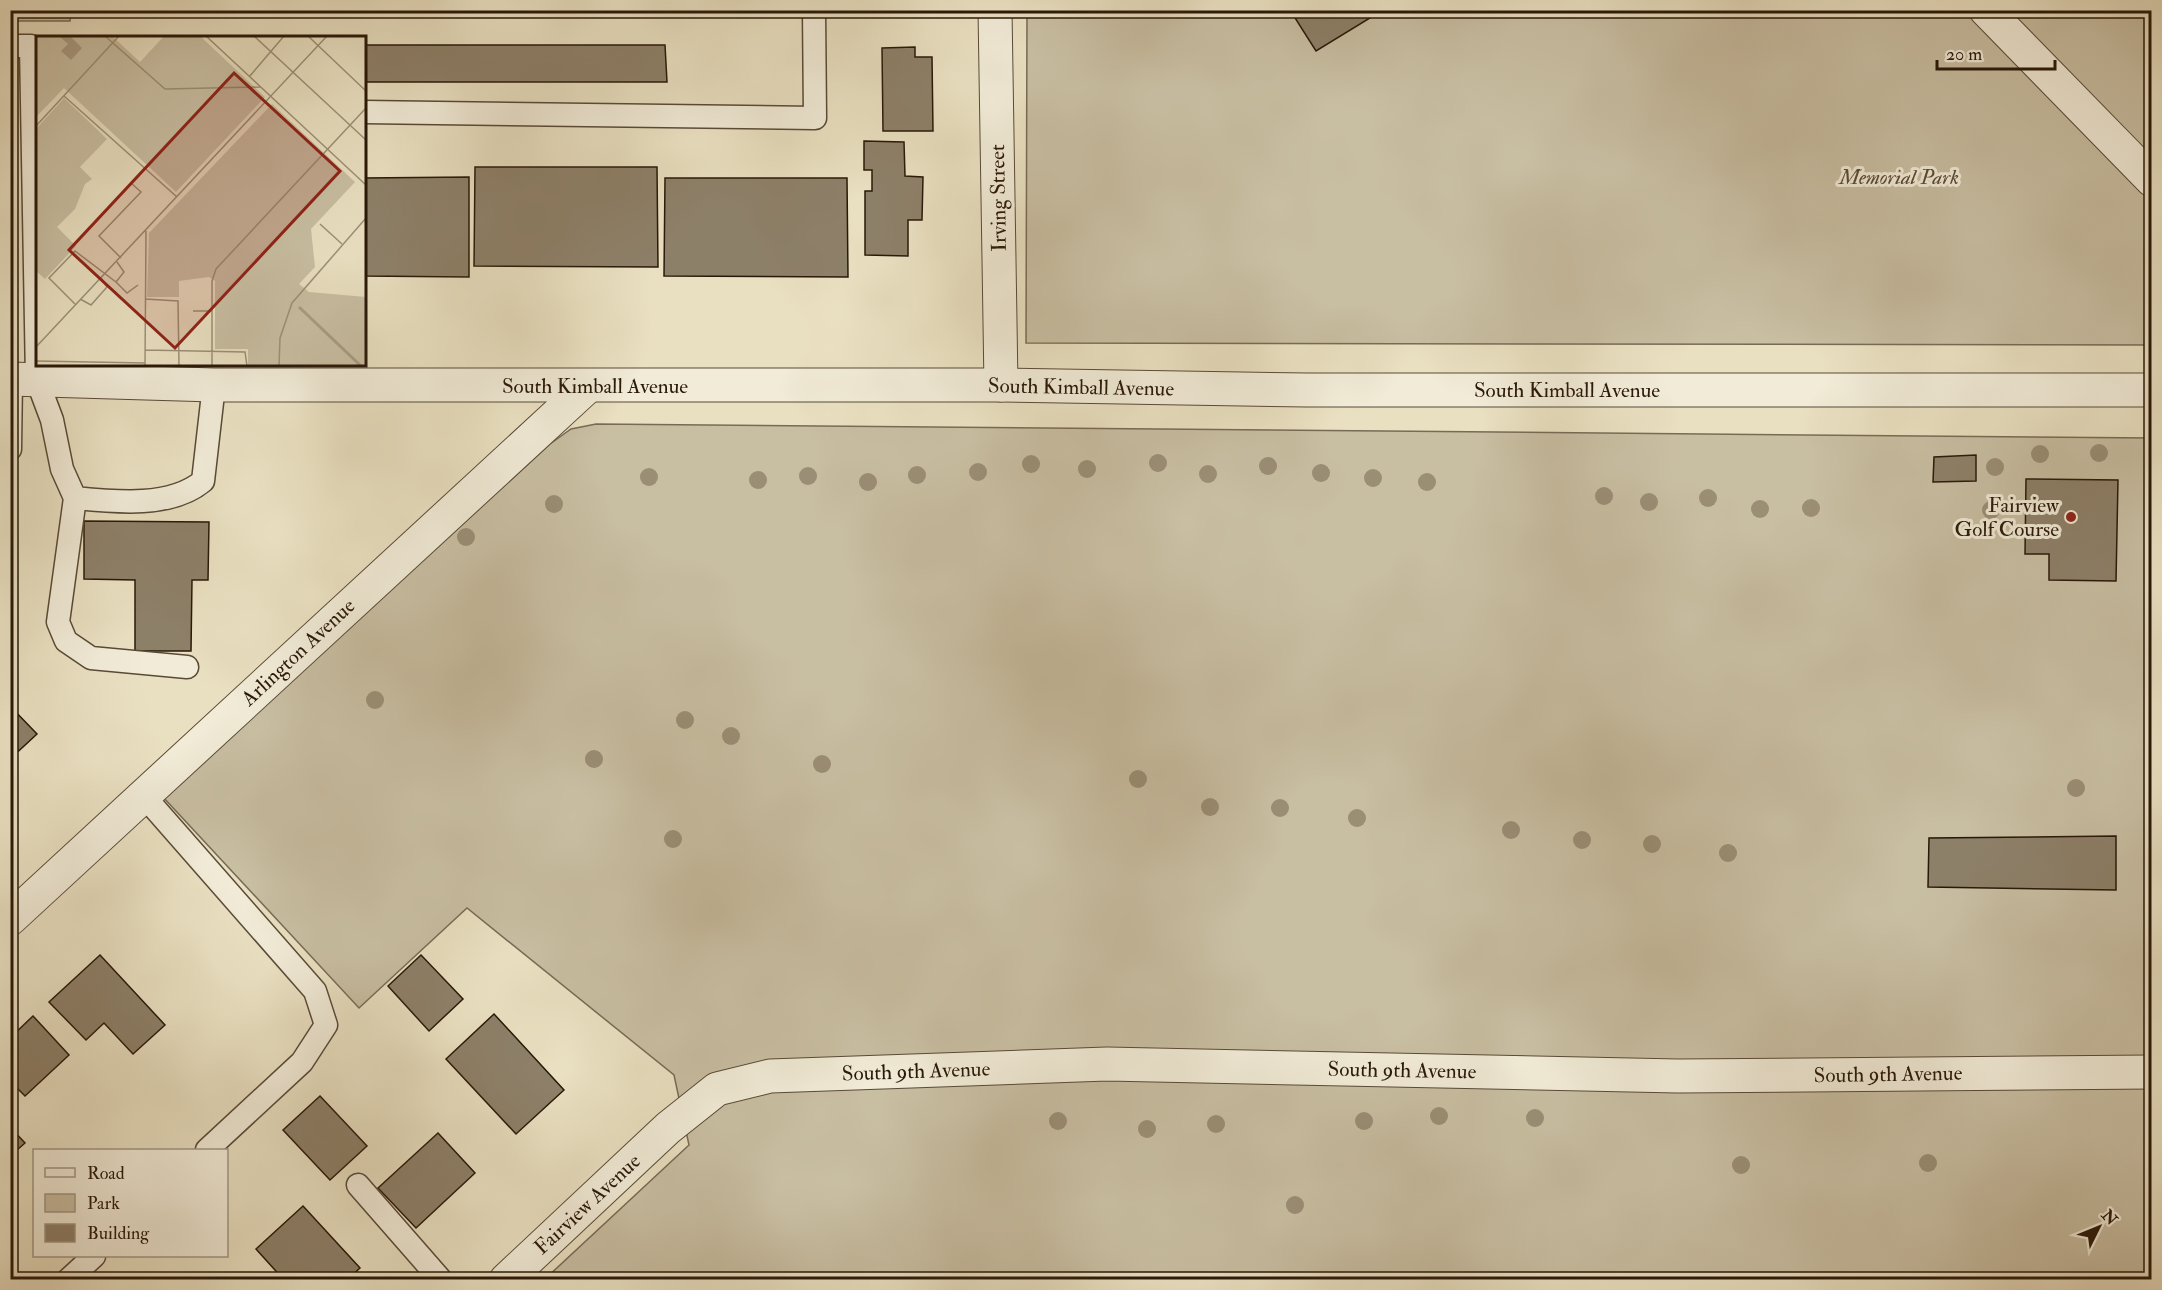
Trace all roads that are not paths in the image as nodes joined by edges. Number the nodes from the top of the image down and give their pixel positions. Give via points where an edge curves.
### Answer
1 (814, 10) edge
2 (995, 10) edge
3 (1986, 10) edge
4 (10, 46) edge
5 (366, 112) edge
6 (2151, 180) edge
7 (260, 375) edge
8 (24, 379) edge
9 (214, 385) junction
10 (1001, 385) junction
11 (586, 387) junction
12 (2151, 390) edge
13 (10, 449) edge
14 (75, 498) junction
15 (187, 667) dead end
16 (144, 796) junction
17 (10, 919) edge
18 (2151, 1072) edge
19 (668, 1128) joint
20 (208, 1149) edge
21 (358, 1185) dead end
22 (93, 1257) edge
23 (68, 1280) edge
24 (441, 1280) edge
25 (506, 1280) edge

1 - 5 lane via 815,118
2 - 10 street, Irving Street
3 - 6 street
4 - 8 lane via 32,46
7 - 9 street, South Kimball Avenue
7 - 11 street, South Kimball Avenue
8 - 9 street, South Kimball Avenue
8 - 13 lane
8 - 14 lane via 52,420 62,469
9 - 14 lane via 203,481 191,491 170,498
10 - 11 street, South Kimball Avenue
10 - 12 street, South Kimball Avenue via 1307,390
11 - 16 street, Arlington Avenue
14 - 15 lane via 58,622 66,642 91,658
16 - 17 street, Arlington Avenue
16 - 20 lane via 315,991 326,1025 302,1062
18 - 19 street, South 9th Avenue via 1678,1076 1107,1064 770,1076 717,1089
19 - 25 street, Fairview Avenue
21 - 24 lane
22 - 23 lane

